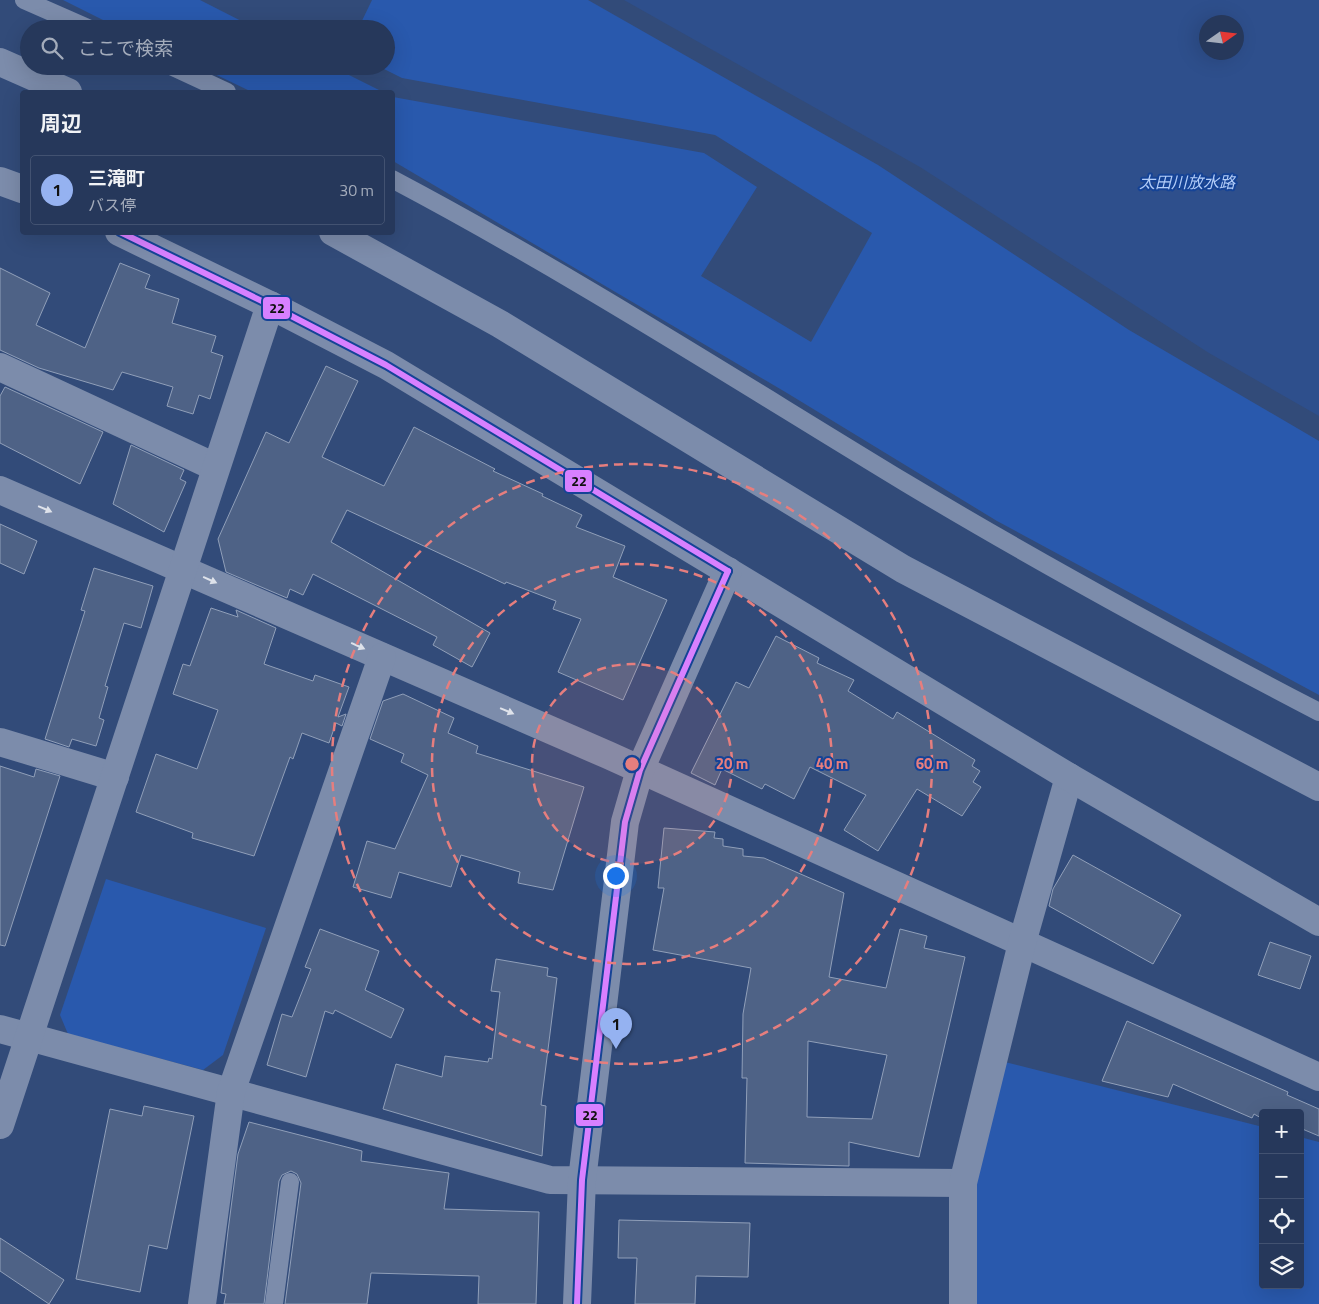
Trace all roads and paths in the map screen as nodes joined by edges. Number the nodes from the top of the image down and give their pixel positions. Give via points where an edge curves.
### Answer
1 (24, 0) edge
2 (70, 20) edge
3 (0, 62) edge
4 (20, 71) edge
5 (29, 75) edge
6 (190, 75) edge
7 (63, 90) edge
8 (223, 90) edge
9 (0, 181) edge
10 (395, 181) edge
11 (20, 188) edge
12 (125, 235) edge
13 (338, 235) edge
14 (270, 305) junction
15 (0, 367) edge
16 (215, 467) junction
17 (0, 490) edge
18 (183, 568) junction
19 (728, 571) junction
20 (382, 657) junction
21 (1319, 712) edge
22 (0, 742) edge
23 (640, 770) junction
24 (115, 777) junction
25 (1069, 777) junction
26 (1319, 787) edge
27 (1319, 922) edge
28 (1022, 943) junction
29 (0, 1029) edge
30 (28, 1037) junction
31 (1319, 1077) edge
32 (231, 1092) junction
33 (0, 1125) edge
34 (582, 1180) junction
35 (290, 1182) dead end
36 (963, 1183) junction
37 (202, 1304) edge
38 (274, 1304) edge
39 (577, 1304) edge
40 (963, 1304) edge

1 - 2 lane
3 - 4 street
5 - 7 street
6 - 8 lane
9 - 11 street
10 - 21 lane via 636,318 908,484 1120,608
12 - 14 street
13 - 26 street via 500,324 903,569
14 - 16 street
14 - 19 street via 386,365
15 - 16 street
16 - 18 street
17 -> 18 street
18 -> 20 street
18 - 24 street
19 - 23 street
19 - 25 street
20 -> 23 street
20 - 32 street
22 - 24 street
23 - 28 street
23 - 34 street via 625,822
24 - 30 street
25 - 27 street
25 - 28 street
28 - 31 street
28 - 36 street
29 - 30 street
30 - 32 street
30 - 33 street
32 - 34 street via 550,1180
32 - 37 street
34 - 36 street
34 - 39 street
35 - 38 lane
36 - 40 street

